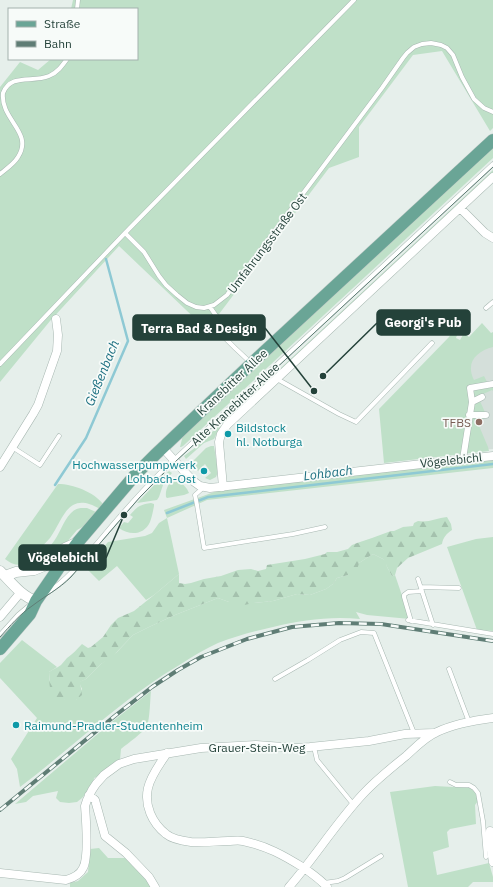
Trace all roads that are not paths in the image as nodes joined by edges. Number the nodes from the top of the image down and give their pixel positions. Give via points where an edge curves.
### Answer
1 (354, 0) edge
2 (66, 60) edge
3 (493, 112) edge
4 (493, 140) edge
5 (493, 164) edge
6 (0, 174) edge
7 (493, 177) edge
8 (460, 208) junction
9 (125, 233) junction
10 (493, 238) edge
11 (493, 302) edge
12 (210, 307) junction
13 (486, 308) dead end
14 (56, 319) dead end
15 (432, 343) dead end
16 (252, 363) junction
17 (0, 364) edge
18 (278, 379) junction
19 (493, 384) edge
20 (482, 397) dead end
21 (472, 402) junction
22 (470, 415) junction
23 (486, 415) dead end
24 (59, 436) dead end
25 (12, 447) junction
26 (162, 447) junction
27 (493, 456) edge
28 (463, 459) junction
29 (174, 460) junction
30 (0, 467) edge
31 (204, 487) junction
32 (223, 487) junction
33 (325, 527) dead end
34 (78, 542) junction
35 (3, 574) edge
36 (418, 579) dead end
37 (459, 588) dead end
38 (421, 589) junction
39 (21, 592) junction
40 (36, 601) junction
41 (0, 617) edge
42 (433, 625) junction
43 (493, 634) edge
44 (0, 635) edge
45 (0, 649) edge
46 (449, 669) dead end
47 (275, 679) dead end
48 (493, 718) edge
49 (469, 722) junction
50 (414, 733) junction
51 (434, 733) junction
52 (314, 747) junction
53 (167, 753) junction
54 (450, 782) dead end
55 (89, 795) junction
56 (354, 805) junction
57 (490, 831) dead end
58 (381, 856) dead end
59 (490, 859) edge
60 (305, 869) junction
61 (0, 873) edge
62 (325, 885) edge
63 (155, 887) edge
64 (290, 887) edge

1 - 9 lane
2 - 6 lane via 50,75 18,80 6,87 1,99 2,111 20,138 22,147 17,159
3 - 12 lane, Umfahrungsstraße Ost via 474,99 453,55 447,48 431,43 414,47 227,295
4 - 16 main road, Kranebitter Allee
5 - 29 lane, Alte Kranebitter Allee
7 - 8 street
8 - 10 street
8 - 18 street
9 - 12 lane via 144,252 159,276 177,295 196,307
9 - 17 lane
11 - 13 lane
12 - 16 lane via 217,316 226,339
14 - 25 street via 57,351 38,405
15 - 18 lane via 356,422
16 - 26 main road, Kranebitter Allee
18 - 32 street via 222,432 218,447
19 - 21 street via 470,388
20 - 21 street
21 - 22 street
22 - 23 street
22 - 28 street
24 - 25 lane via 40,465
25 - 30 street
26 - 29 street
26 - 34 main road, Kranebitter Allee
27 - 28 street, Vögelebichl
28 - 32 street, Vögelebichl
29 - 31 street via 193,481
29 - 40 lane, Alte Kranebitter Allee via 143,490 65,580
31 - 32 street, Vögelebichl
31 - 33 lane via 194,495 204,548
34 - 35 street via 65,548 44,566 34,570
34 - 40 main road, Kranebitter Allee
35 - 39 street
36 - 38 lane
37 - 38 lane
38 - 42 lane
38 - 42 lane via 404,595 409,621
39 - 40 street
39 - 41 street
40 - 44 lane, Alte Kranebitter Allee via 22,611
40 - 45 main road, Kranebitter Allee via 30,614
42 - 43 lane
46 - 49 lane
47 - 50 lane via 340,640 361,632 374,633
48 - 49 street
49 - 51 street
50 - 51 street, Grauer-Stein-Weg
50 - 52 street, Grauer-Stein-Weg
51 - 56 street via 379,778
52 - 53 street, Grauer-Stein-Weg via 244,746
52 - 56 lane via 317,760
53 - 55 street, Grauer-Stein-Weg via 119,764 96,784
53 - 60 street via 150,782 147,794 152,818 165,833 177,839 193,842 241,840 279,853
54 - 59 lane via 456,785 469,785 478,793
55 - 61 street, Grauer-Stein-Weg via 85,806 86,860 79,874 66,880
55 - 63 street via 95,800 104,836 126,854 149,877
56 - 60 street
57 - 59 street
58 - 62 lane via 345,878
60 - 62 street
60 - 64 street

